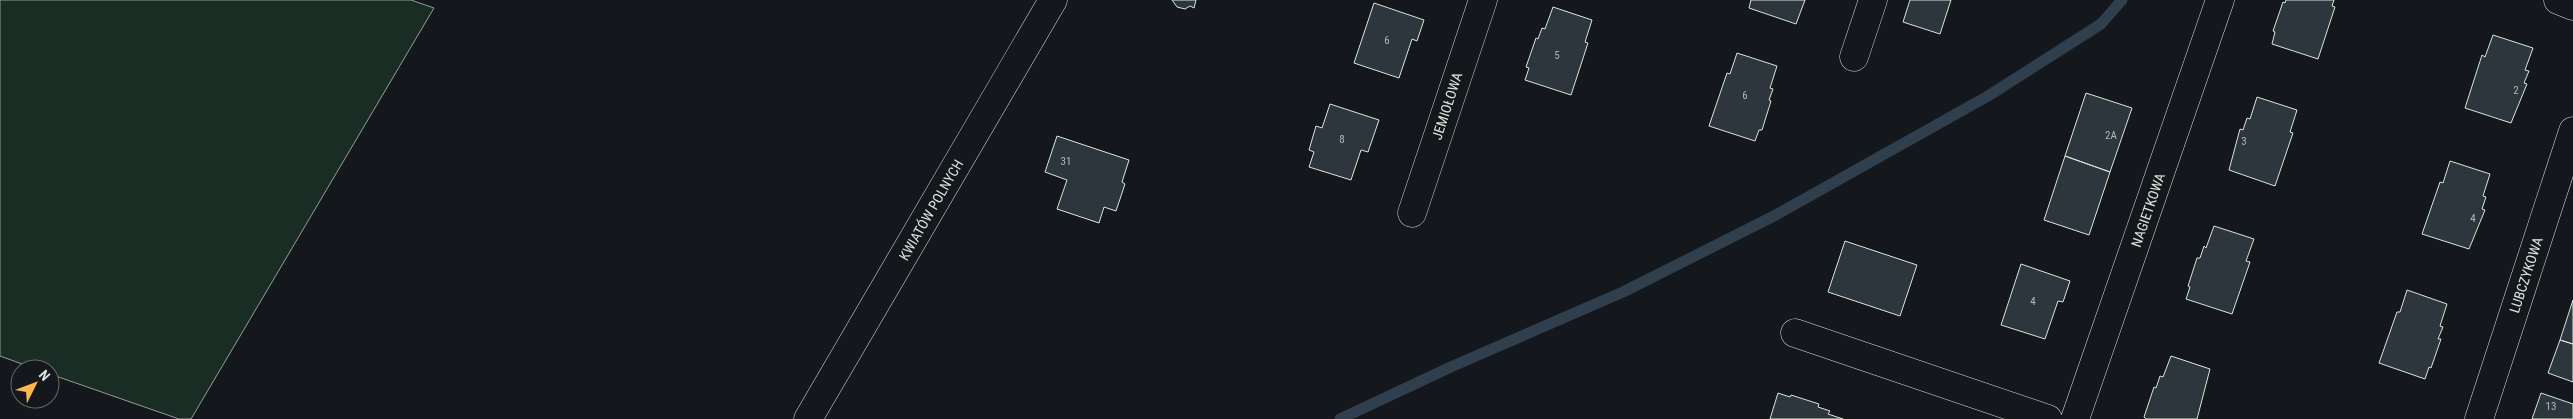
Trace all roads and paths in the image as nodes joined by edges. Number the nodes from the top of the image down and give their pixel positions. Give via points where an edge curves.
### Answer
1 (1053, 0) edge
2 (1483, 0) edge
3 (1873, 0) edge
4 (2220, 0) edge
5 (2558, 0) edge
6 (2573, 6) edge
7 (1854, 57) dead end
8 (2573, 131) edge
9 (1412, 213) dead end
10 (1795, 333) dead end
11 (808, 419) edge
12 (2048, 419) edge
13 (2075, 419) edge
14 (2480, 419) edge

1 - 11 street, KWIATÓW POLNYCH
2 - 9 street, JEMIOŁOWA
3 - 7 street
4 - 13 street, NAGIETKOWA
5 - 6 street
8 - 14 street, LUBCZYKOWA
10 - 12 street

